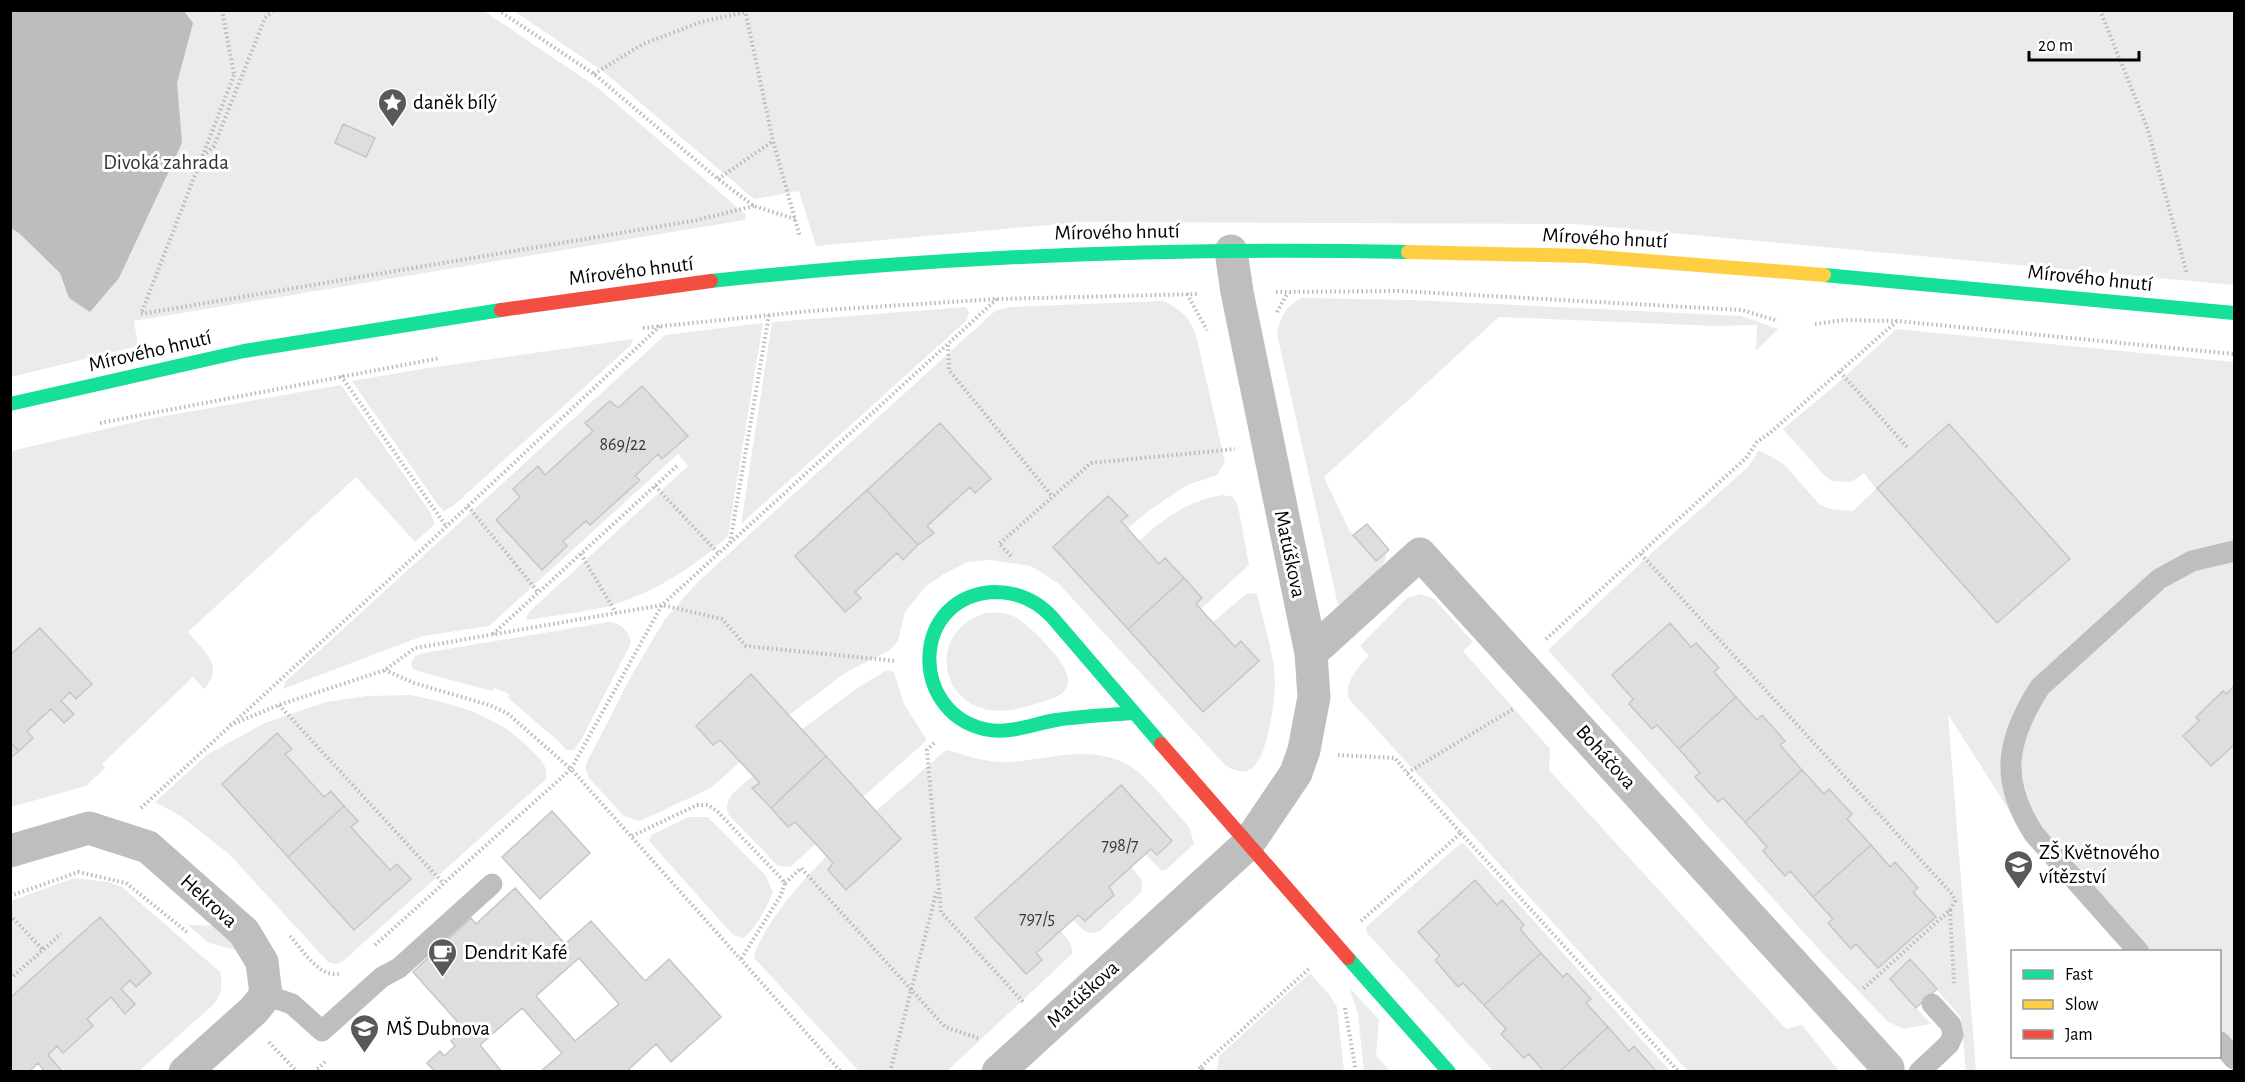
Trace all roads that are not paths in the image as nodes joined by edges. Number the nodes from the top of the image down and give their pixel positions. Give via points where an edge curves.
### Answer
1 (1231, 250) junction
2 (2235, 313) edge
3 (10, 404) edge
4 (2235, 551) edge
5 (1311, 653) junction
6 (1134, 713) junction
7 (1248, 844) junction
8 (10, 851) edge
9 (492, 884) dead end
10 (2138, 950) edge
11 (266, 995) junction
12 (1938, 1011) road end
13 (2221, 1043) edge
14 (994, 1057) edge
15 (2235, 1059) edge
16 (186, 1071) edge
17 (1449, 1071) edge
18 (1888, 1071) edge
19 (1919, 1071) edge

1 - 2 main road, Mírového hnutí via 1585,256 1928,283
1 - 3 main road, Mírového hnutí via 1026,256 806,271 652,288 244,351
1 - 5 street, Matúškova
4 - 10 lane via 2192,561 2159,579 2040,687 2013,738 2013,784 2021,813 2034,834
5 - 7 street, Matúškova via 1314,697 1304,750 1296,773
5 - 18 street, Boháčova via 1420,554
6 - 6 main road via 1039,604 1014,592 997,590 960,601 941,616 930,637 928,663 932,683 939,698 964,723 1000,731 1060,719
6 - 7 main road
7 - 14 street, Matúškova
7 - 17 main road
8 - 11 street, Hekrova via 89,828 148,847 244,932 262,962
9 - 11 lane via 322,1031 292,1004
11 - 16 street
12 - 19 lane via 1951,1026 1953,1035 1949,1044
13 - 15 lane

